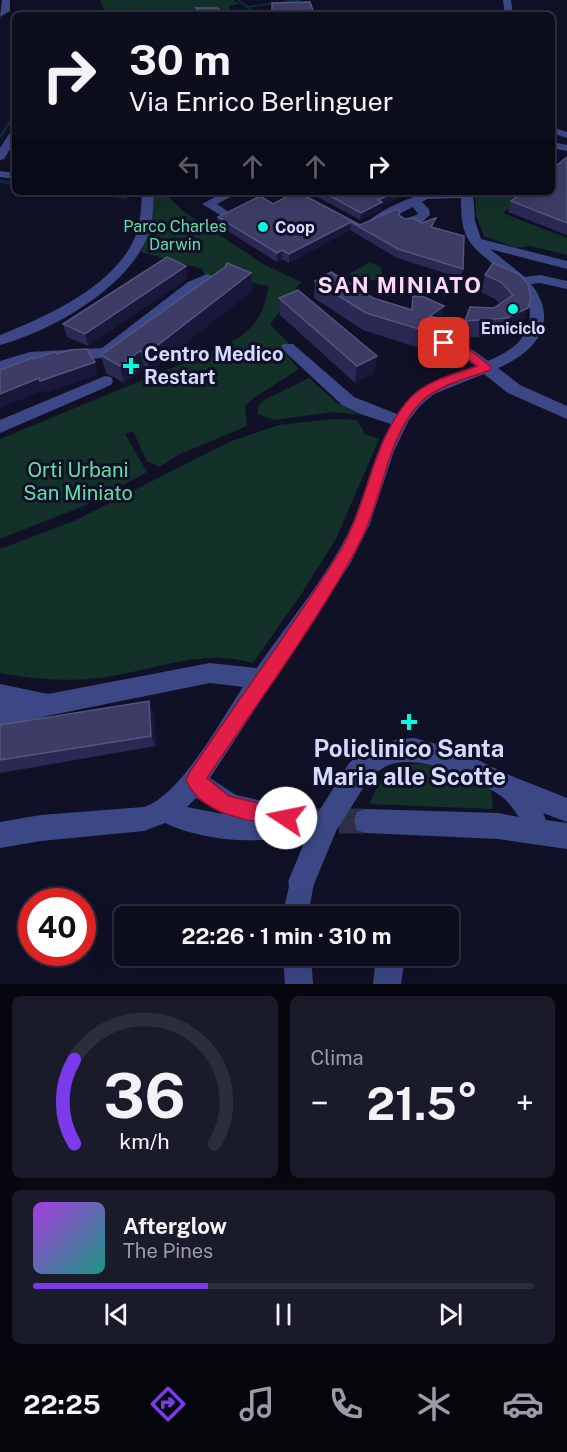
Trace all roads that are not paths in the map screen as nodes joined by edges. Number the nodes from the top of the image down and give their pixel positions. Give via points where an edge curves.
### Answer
1 (6, 0) edge
2 (0, 15) edge
3 (12, 139) edge
4 (12, 151) edge
5 (0, 164) edge
6 (12, 174) edge
7 (148, 195) edge
8 (228, 195) edge
9 (434, 195) edge
10 (467, 195) edge
11 (413, 201) junction
12 (226, 215) edge
13 (405, 222) edge
14 (360, 228) edge
15 (476, 241) junction
16 (513, 251) junction
17 (493, 257) junction
18 (567, 265) edge
19 (522, 282) junction
20 (567, 285) edge
21 (0, 340) edge
22 (444, 343) dead end
23 (288, 347) dead end
24 (106, 353) junction
25 (493, 364) junction
26 (0, 366) edge
27 (105, 381) dead end
28 (567, 414) edge
29 (400, 421) junction
30 (0, 427) edge
31 (262, 680) junction
32 (0, 695) edge
33 (48, 705) junction
34 (0, 718) edge
35 (195, 780) junction
36 (507, 785) junction
37 (567, 810) edge
38 (166, 811) junction
39 (366, 821) tunnel mouth
40 (528, 830) junction
41 (0, 835) edge
42 (567, 836) edge
43 (297, 906) edge
44 (298, 966) edge
45 (389, 966) edge
46 (299, 984) edge
47 (387, 984) edge

1 - 2 street via 6,10
3 - 5 street
4 - 5 street
5 - 6 street
7 - 21 street via 141,238 110,278 64,312
8 - 12 street via 208,204
9 - 11 street
10 - 15 street
11 - 13 street via 424,215
11 - 14 street
15 - 16 street
15 - 17 street
16 - 17 street
16 - 18 street
17 - 19 street
19 - 20 street via 540,279
19 - 25 street via 534,300 537,324 527,342
22 - 25 street
23 - 29 street via 348,401
24 - 24 street via 128,346 215,286 218,280 207,278 197,282
24 - 26 street via 30,357
25 - 28 street via 513,389
25 - 29 street via 432,387
27 - 30 street
29 - 31 street via 354,540
31 - 33 street via 210,673
31 - 35 street
32 - 33 street
33 - 34 street
35 - 38 street
35 - 38 street via 226,805 301,821 250,828 224,827 192,822
36 - 37 street
36 - 40 street via 534,816
36 - 43 street, bridge via 459,762 424,751 382,755 359,771 335,808 301,882
38 - 41 street via 144,819
39 - 40 street
40 - 42 street
44 - 46 street
45 - 47 street

